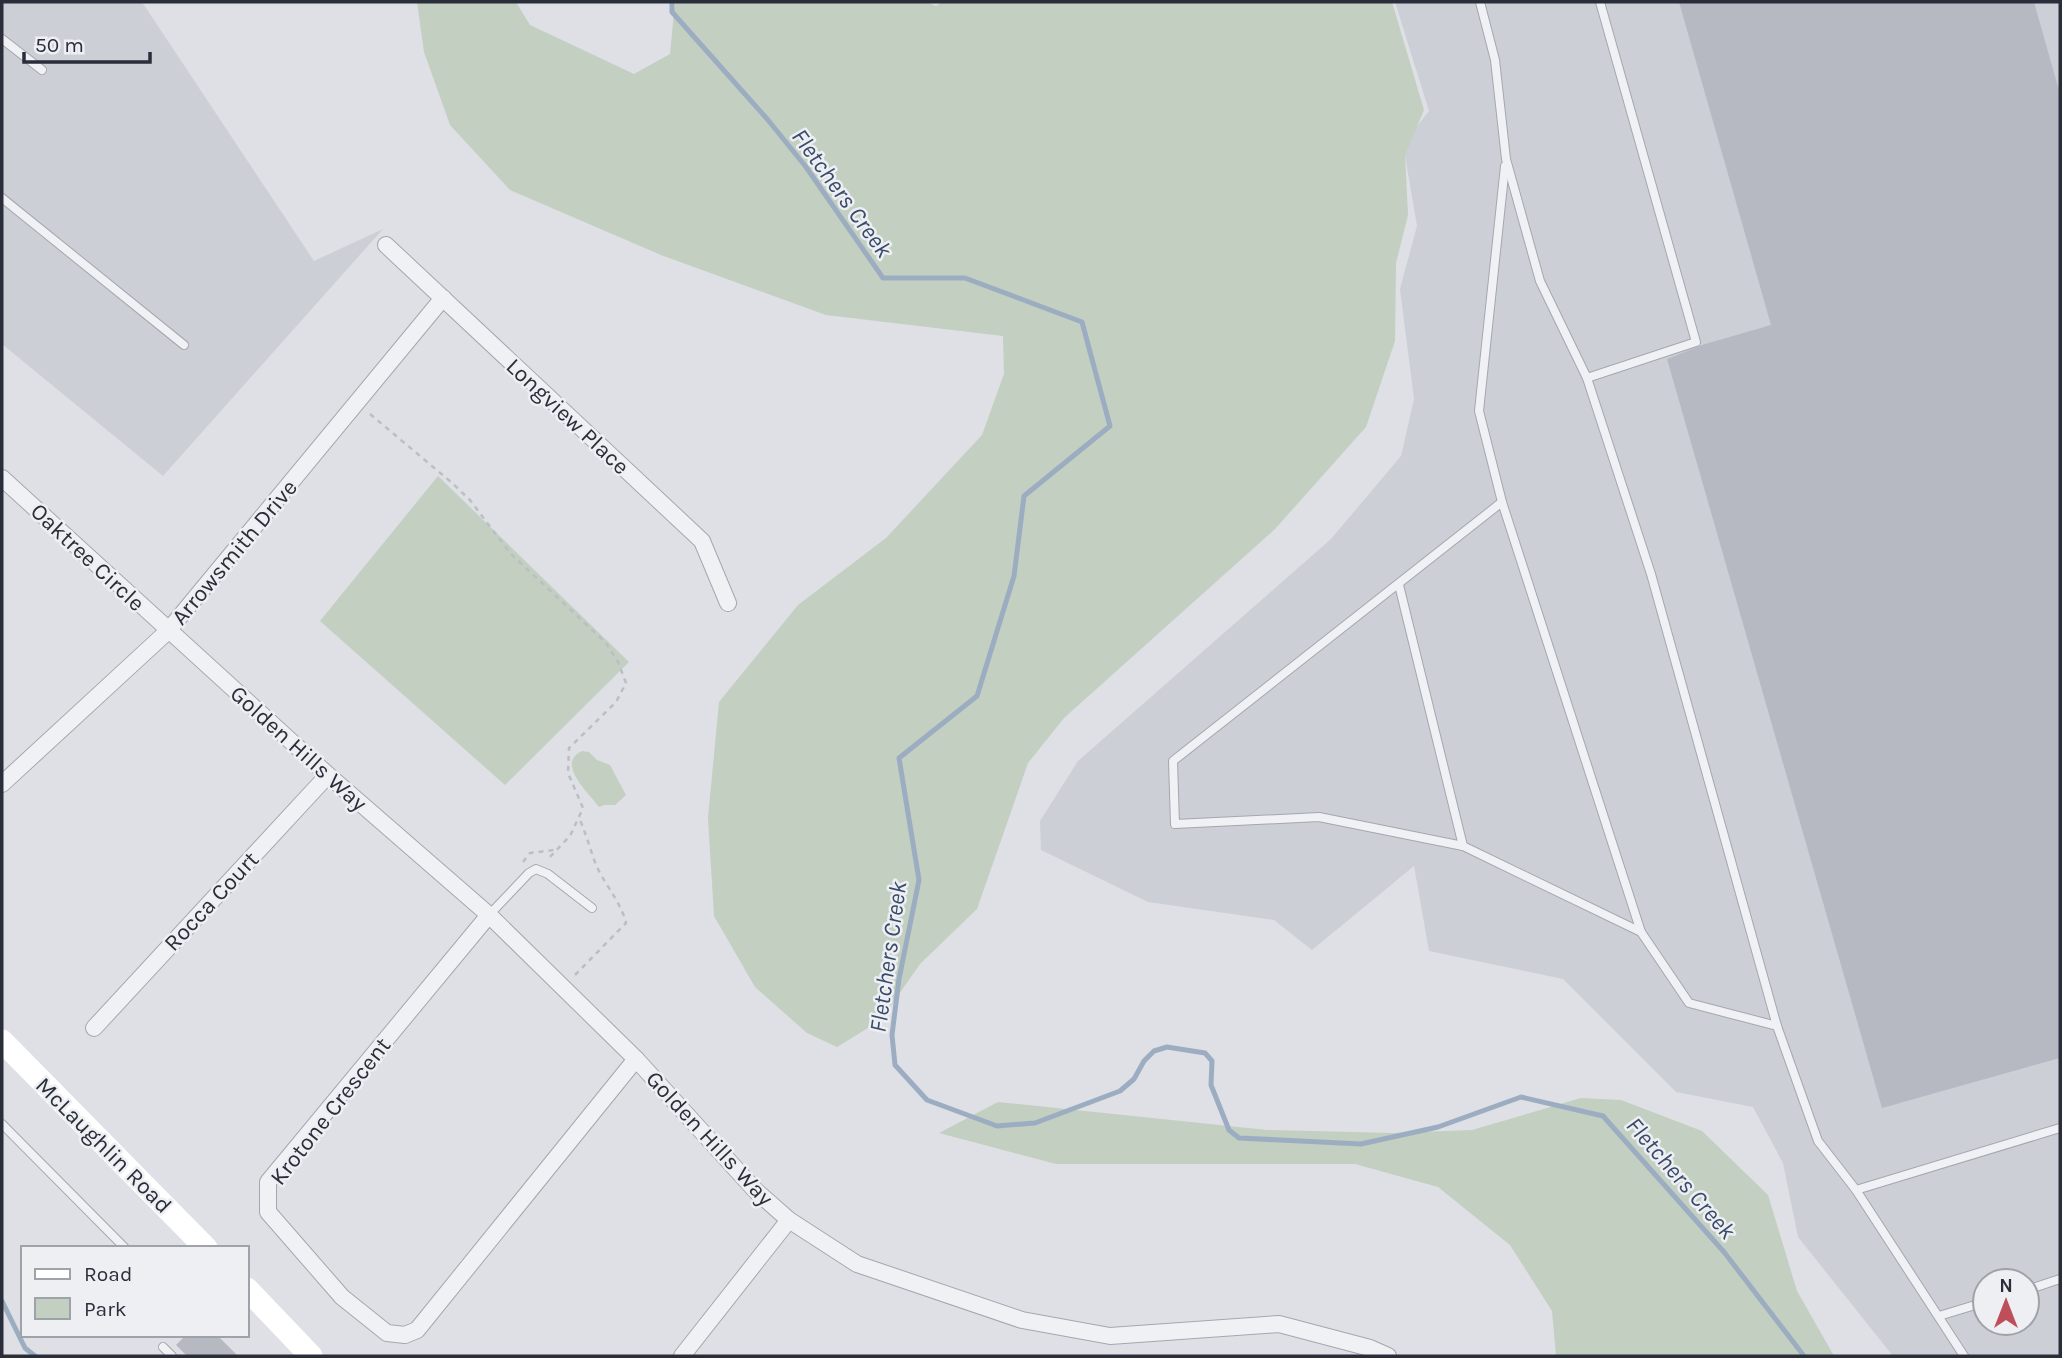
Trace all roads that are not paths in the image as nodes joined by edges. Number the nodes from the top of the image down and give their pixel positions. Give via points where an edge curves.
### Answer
1 (1480, 2) edge
2 (1600, 2) edge
3 (2, 39) edge
4 (42, 70) dead end
5 (1506, 159) junction
6 (2, 198) edge
7 (386, 245) dead end
8 (443, 298) junction
9 (184, 345) dead end
10 (1587, 378) junction
11 (4, 483) edge
12 (1502, 502) junction
13 (1399, 585) junction
14 (728, 603) dead end
15 (169, 631) junction
16 (328, 775) junction
17 (2, 784) edge
18 (1463, 846) junction
19 (592, 908) dead end
20 (489, 915) junction
21 (1641, 932) junction
22 (1777, 1027) junction
23 (94, 1028) dead end
24 (2, 1041) edge
25 (636, 1059) junction
26 (2, 1124) edge
27 (2060, 1128) edge
28 (1856, 1190) junction
29 (789, 1220) junction
30 (123, 1246) edge
31 (204, 1246) edge
32 (2060, 1279) edge
33 (2041, 1285) edge
34 (248, 1290) edge
35 (1971, 1307) edge
36 (1939, 1317) junction
37 (163, 1347) dead end
38 (172, 1356) edge
39 (312, 1356) edge
40 (682, 1356) edge
41 (1388, 1356) edge
42 (1964, 1356) edge

1 - 5 lane via 1495,60
2 - 10 lane via 1696,342
3 - 4 lane
5 - 10 lane via 1540,281
5 - 12 lane via 1479,411
6 - 9 lane
7 - 8 street, Longview Place
8 - 14 street, Longview Place via 702,541
8 - 15 street, Arrowsmith Drive
10 - 22 lane via 1651,573
11 - 15 street, Oaktree Circle
12 - 13 lane
12 - 21 lane
13 - 18 lane
13 - 18 lane via 1173,761 1175,824 1319,817
15 - 16 street, Golden Hills Way
15 - 17 street, Arrowsmith Drive
16 - 20 street, Golden Hills Way
16 - 23 street, Rocca Court
18 - 21 lane
19 - 20 lane via 536,869
20 - 25 street, Golden Hills Way
20 - 25 street, Krotone Crescent via 268,1182 268,1212 342,1297 387,1333 417,1331
21 - 22 lane via 1689,1003
22 - 28 lane via 1818,1141
24 - 31 street, McLaughlin Road
25 - 29 street, Golden Hills Way via 755,1190
26 - 30 lane
27 - 28 lane
28 - 36 lane
29 - 40 street
29 - 41 street, Golden Hills Way via 857,1264 1022,1320 1110,1336 1279,1324
32 - 33 lane
34 - 39 street
35 - 36 lane
36 - 42 lane
37 - 38 lane

